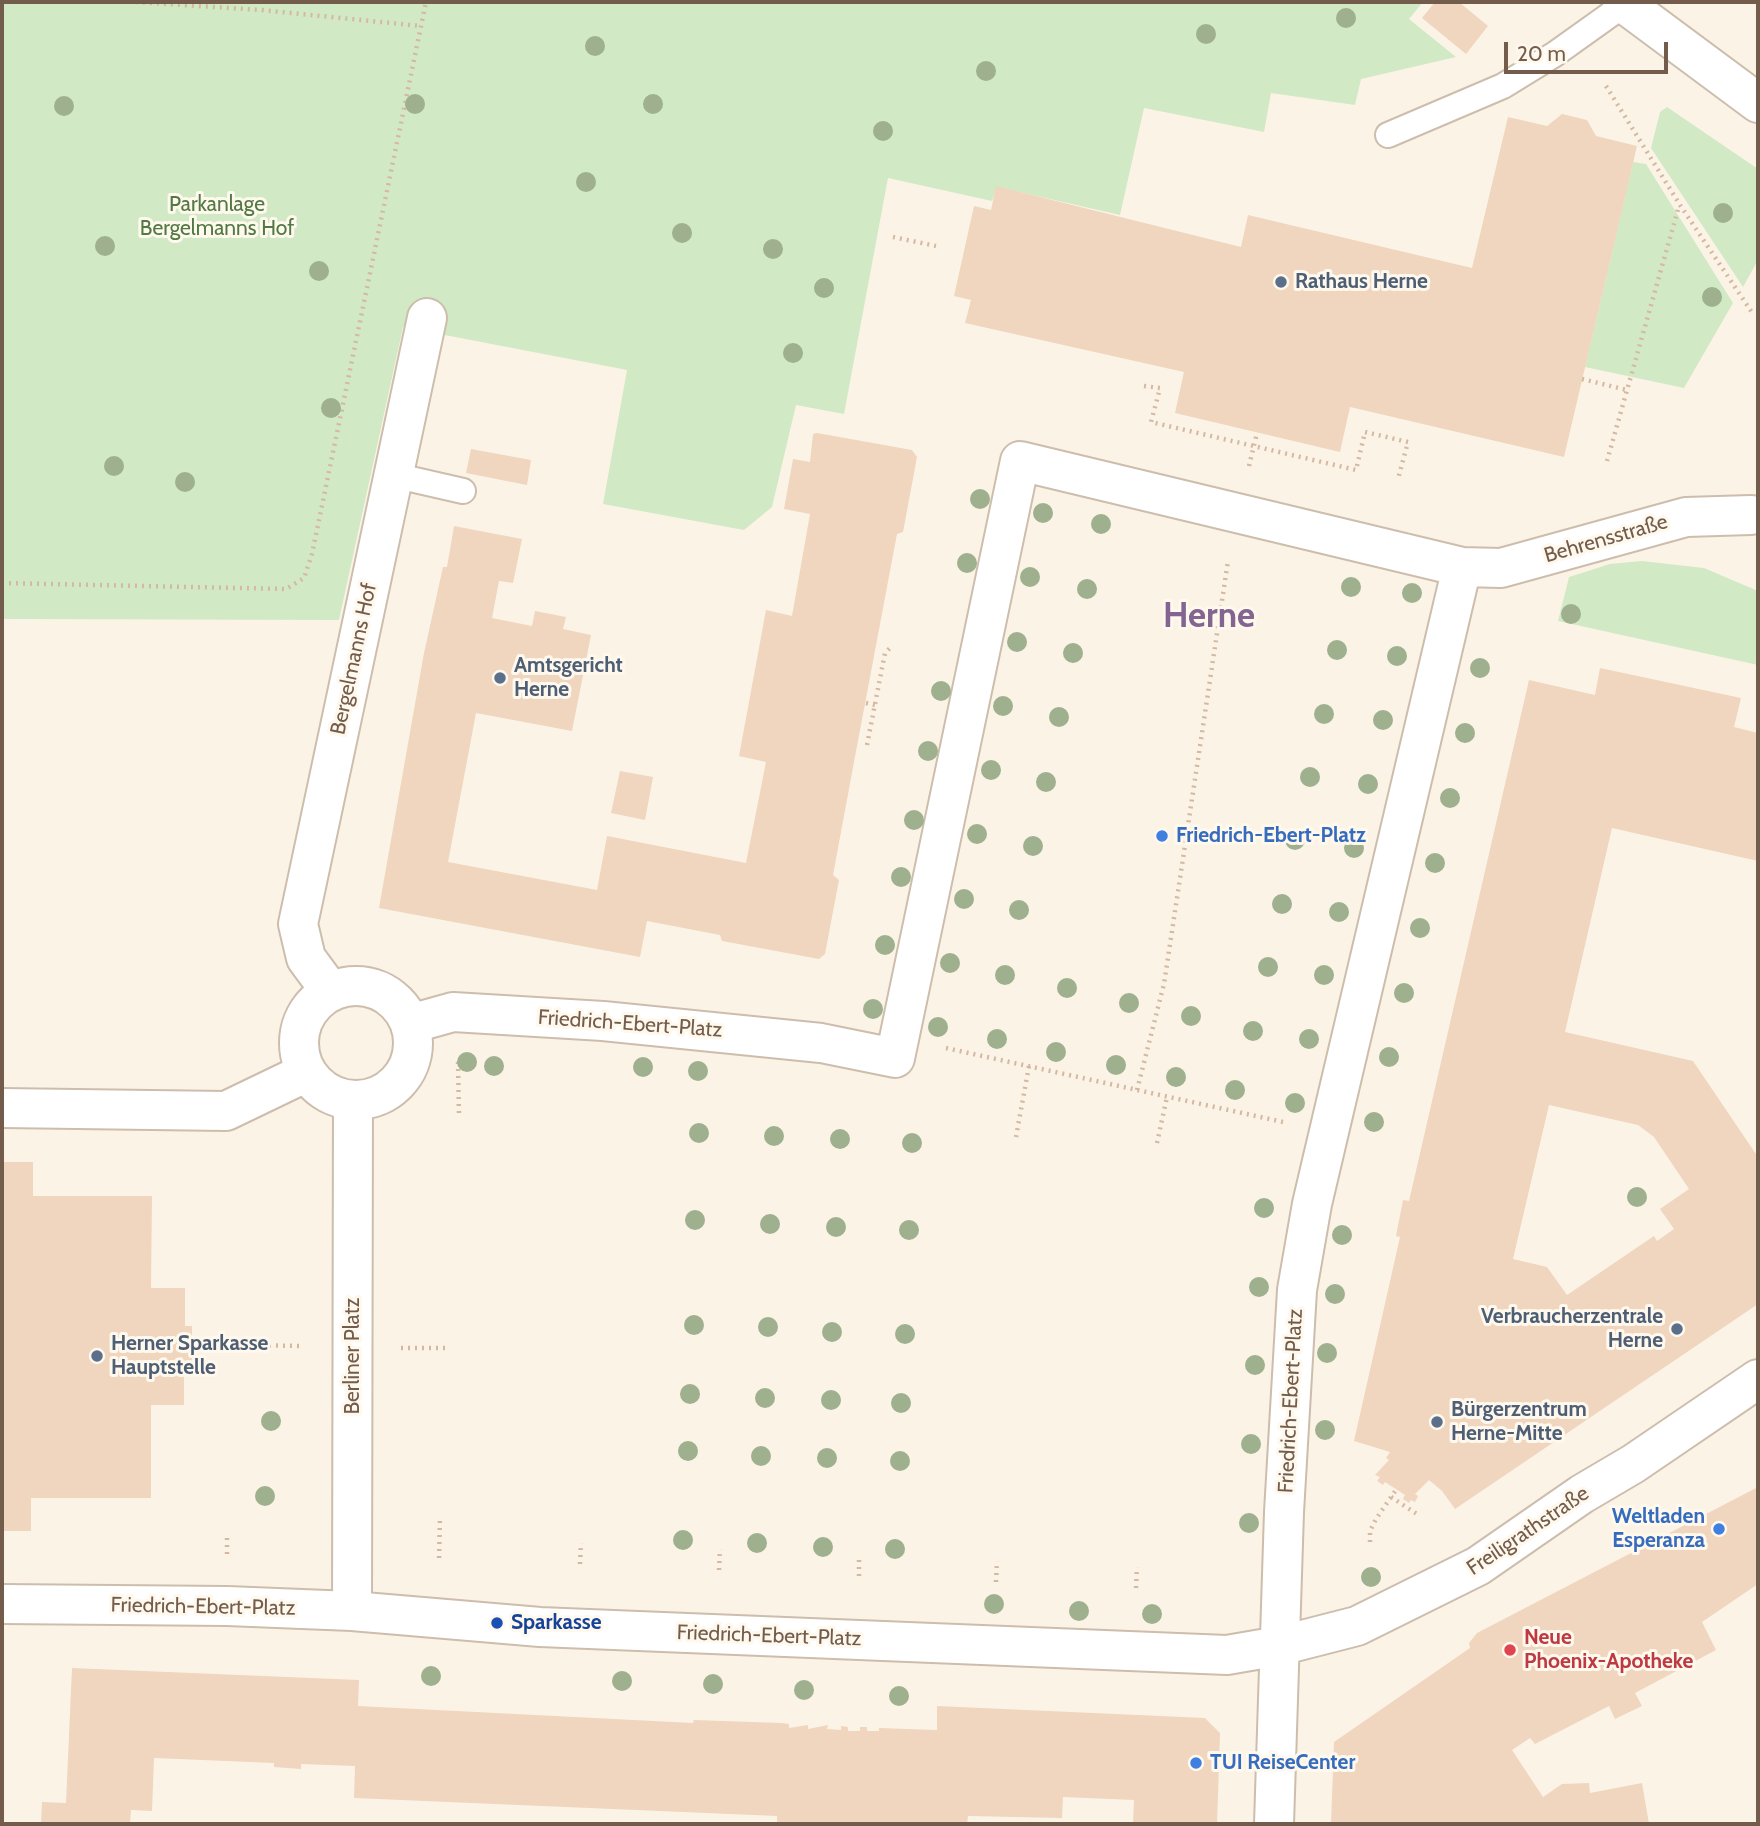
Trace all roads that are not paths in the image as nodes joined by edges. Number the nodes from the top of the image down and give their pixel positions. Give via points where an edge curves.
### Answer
1 (1623, 3) edge
2 (1758, 103) edge
3 (1388, 135) dead end
4 (427, 318) dead end
5 (393, 475) junction
6 (463, 491) dead end
7 (1756, 513) edge
8 (1462, 566) junction
9 (331, 992) junction
10 (410, 1024) junction
11 (307, 1072) junction
12 (353, 1100) junction
13 (2, 1108) edge
14 (1758, 1379) edge
15 (2, 1604) edge
16 (352, 1611) junction
17 (1279, 1646) junction
18 (1274, 1824) edge

1 - 2 street
1 - 3 lane via 1503,86
4 - 5 street, Bergelmanns Hof
5 - 6 lane
5 - 9 street, Bergelmanns Hof via 298,924 306,958
7 - 8 street, Behrensstraße via 1686,517 1501,568
8 - 10 street, Friedrich-Ebert-Platz via 1020,461 895,1058 821,1043 603,1021 453,1012
8 - 17 street, Friedrich-Ebert-Platz via 1311,1204 1297,1290
9 - 10 street via 346,986 378,990 403,1009
9 - 11 street via 307,1012 302,1026 300,1057
10 - 12 street via 412,1056 397,1083 384,1093
11 - 12 street via 326,1091
11 - 13 street via 226,1111
12 - 16 street, Berliner Platz
14 - 17 street, Freiligrathstraße via 1478,1566 1357,1626
15 - 16 street, Friedrich-Ebert-Platz
16 - 17 street, Friedrich-Ebert-Platz via 540,1627 1159,1654 1227,1655
17 - 18 street

